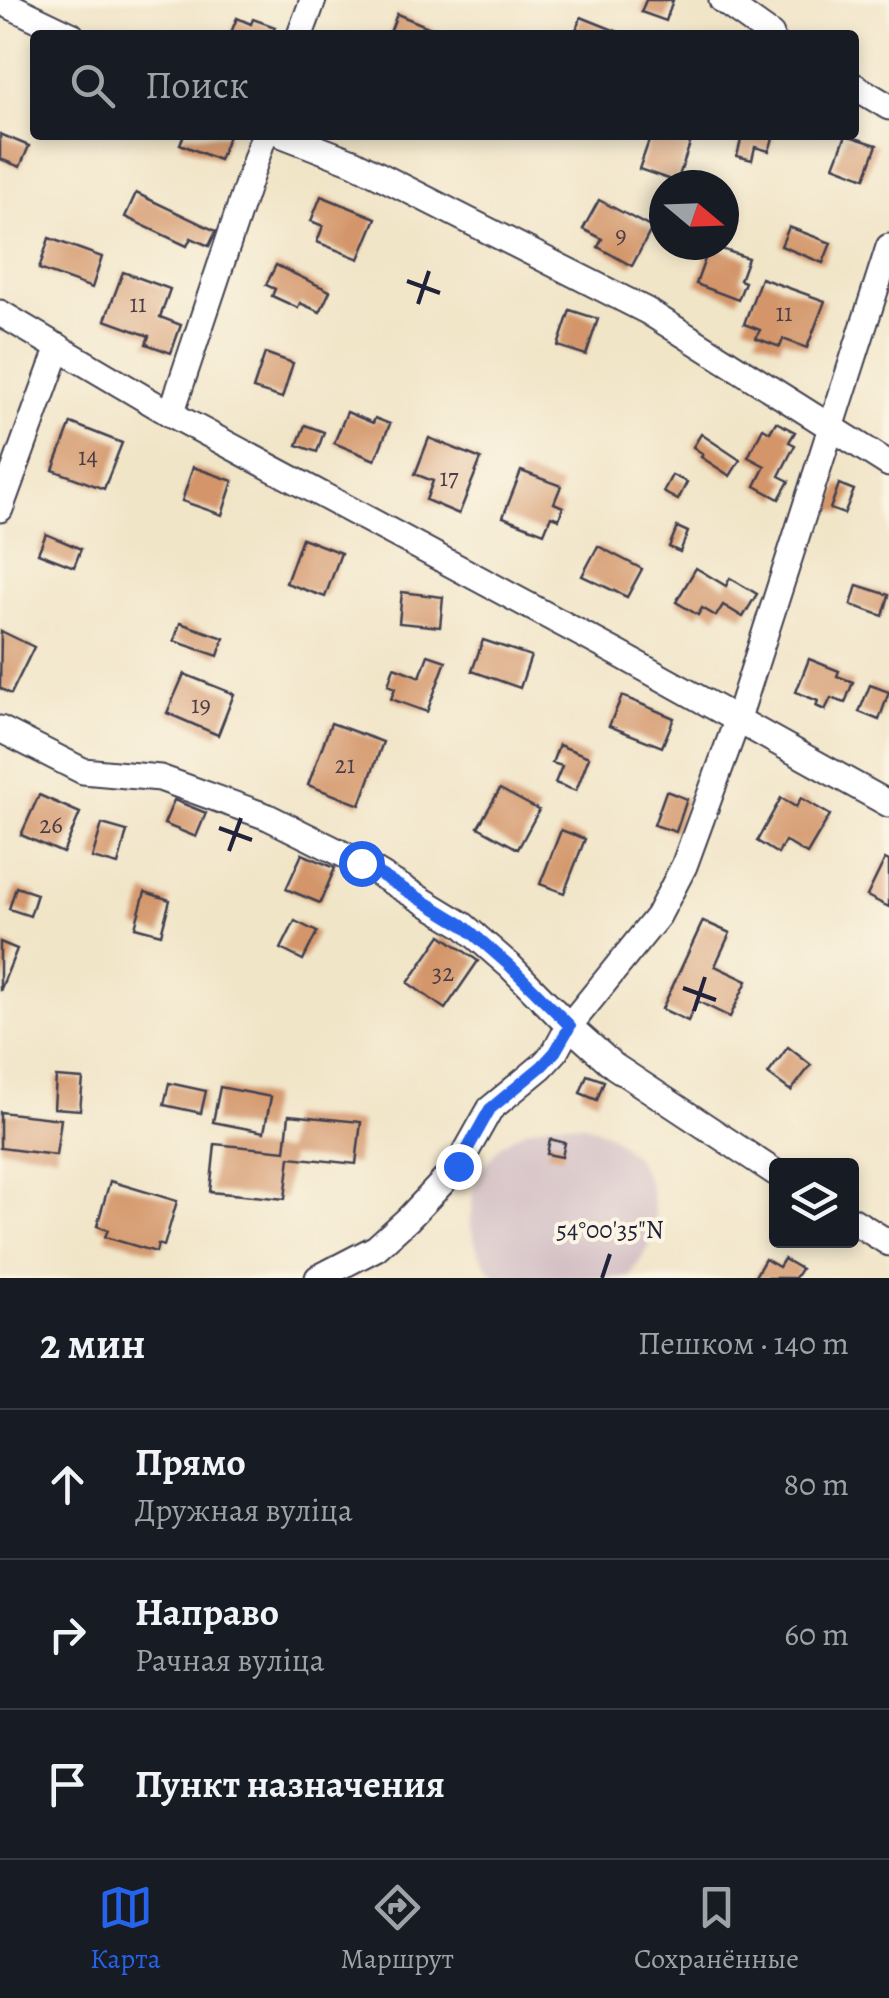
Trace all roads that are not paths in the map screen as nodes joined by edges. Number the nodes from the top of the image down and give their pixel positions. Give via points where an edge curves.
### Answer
1 (313, 0) edge
2 (722, 0) edge
3 (0, 1) edge
4 (61, 30) edge
5 (302, 30) edge
6 (765, 30) edge
7 (859, 89) edge
8 (889, 107) edge
9 (262, 140) edge
10 (296, 140) edge
11 (889, 246) edge
12 (0, 314) edge
13 (59, 347) junction
14 (171, 414) junction
15 (831, 425) junction
16 (889, 464) edge
17 (0, 508) edge
18 (736, 721) junction
19 (0, 729) edge
20 (889, 804) edge
21 (570, 1026) junction
22 (769, 1168) edge
23 (859, 1224) edge
24 (889, 1243) edge
25 (318, 1278) edge

1 - 5 street
2 - 6 street
3 - 4 street
7 - 8 street
9 - 14 street
10 - 15 street via 353,162 647,312
11 - 15 street
12 - 13 street
13 - 14 street
13 - 17 street
14 - 18 street
15 - 16 street
15 - 18 street
18 - 20 street
18 - 21 street via 673,891
19 - 21 street via 83,770 160,778 268,817 361,863 463,925
21 - 22 street via 614,1066
21 - 25 street via 542,1066 490,1109 458,1166 408,1219 376,1248
23 - 24 street

